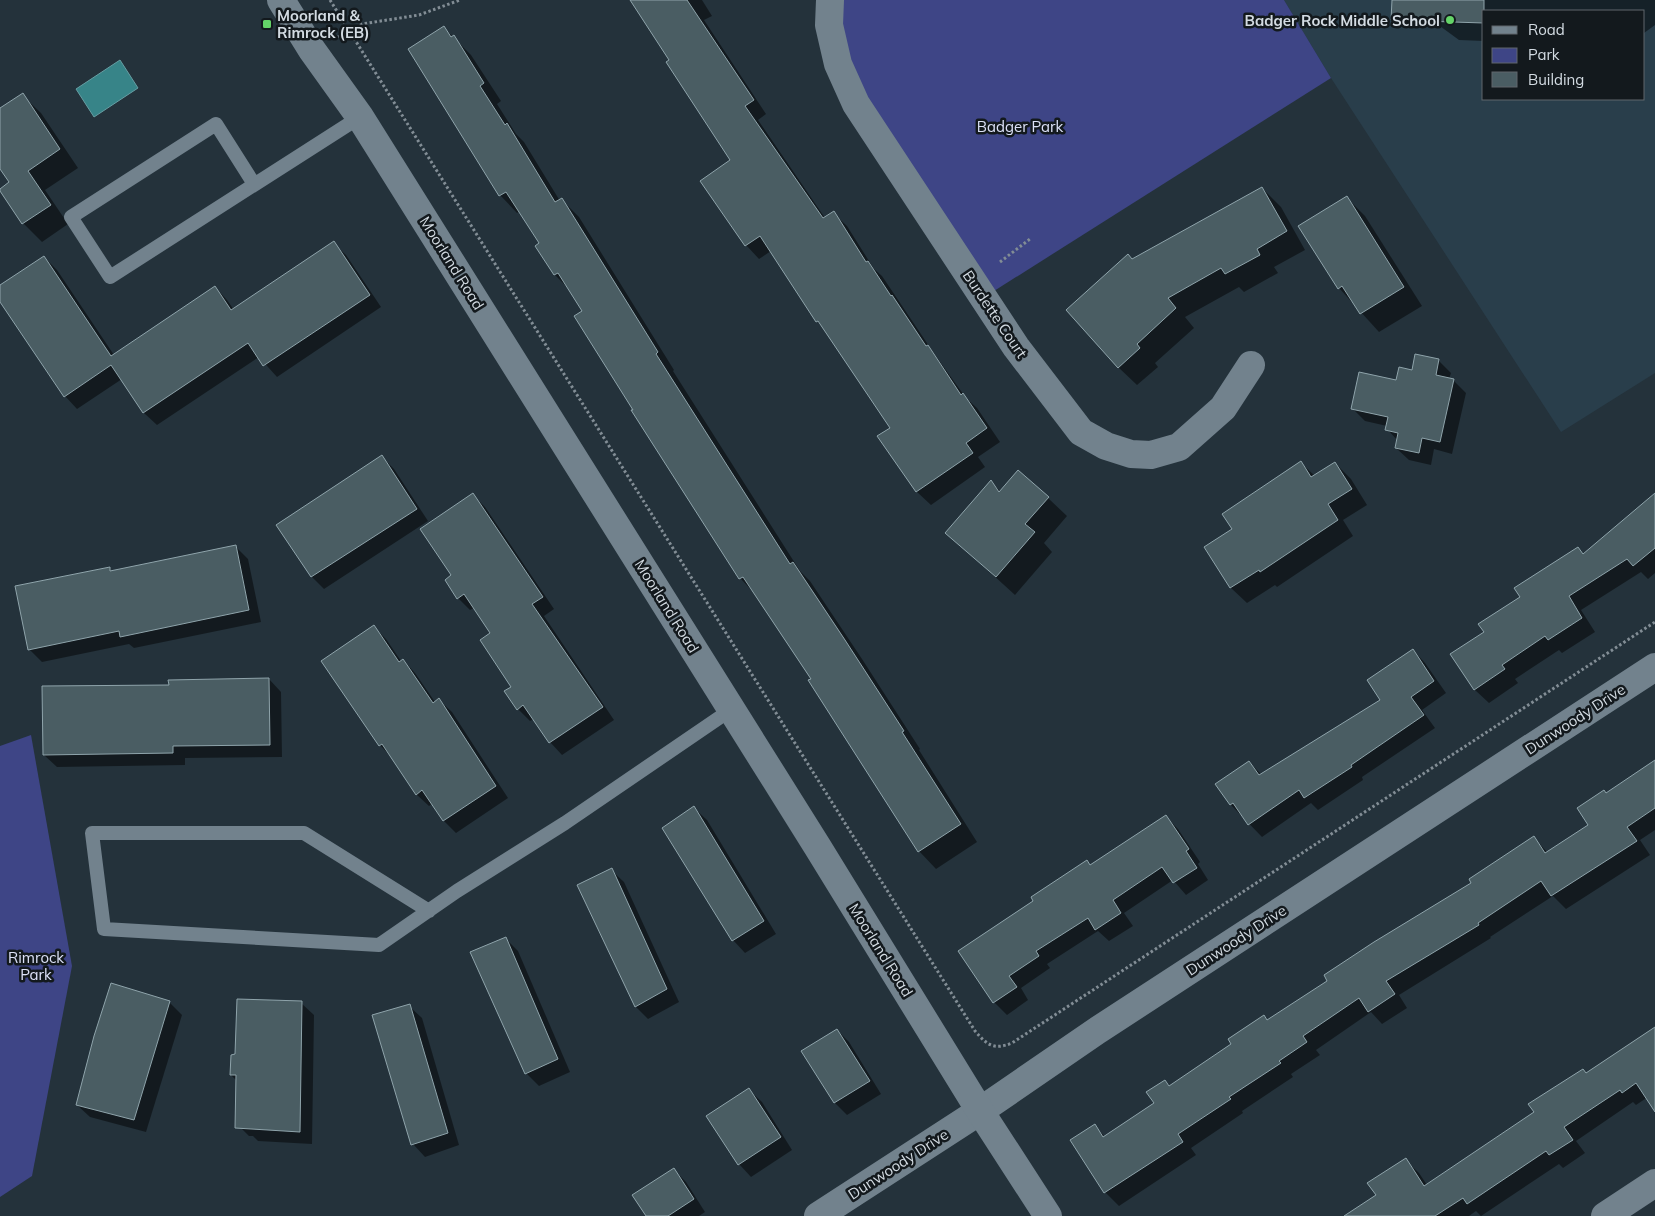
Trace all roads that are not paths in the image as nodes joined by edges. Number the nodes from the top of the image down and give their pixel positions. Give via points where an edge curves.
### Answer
1 (281, 0) edge
2 (830, 0) edge
3 (360, 117) junction
4 (254, 184) junction
5 (1252, 365) dead end
6 (1655, 667) edge
7 (732, 709) junction
8 (429, 911) junction
9 (980, 1111) junction
10 (1655, 1183) edge
11 (818, 1216) edge
12 (1048, 1216) edge
13 (1605, 1216) edge

1 - 3 street, Moorland Road
2 - 5 street, Burdette Court via 829,25 838,64 856,104 1016,347 1081,432 1106,446 1131,454 1151,456 1178,447 1223,408
3 - 4 lane
3 - 7 street, Moorland Road
4 - 4 lane via 110,277 71,217 216,124
6 - 9 street, Dunwoody Drive via 1098,1030
7 - 8 lane
7 - 9 street, Moorland Road
8 - 8 lane via 379,945 104,929 92,833 304,833
9 - 11 street, Dunwoody Drive
9 - 12 street, Moorland Road
10 - 13 street

